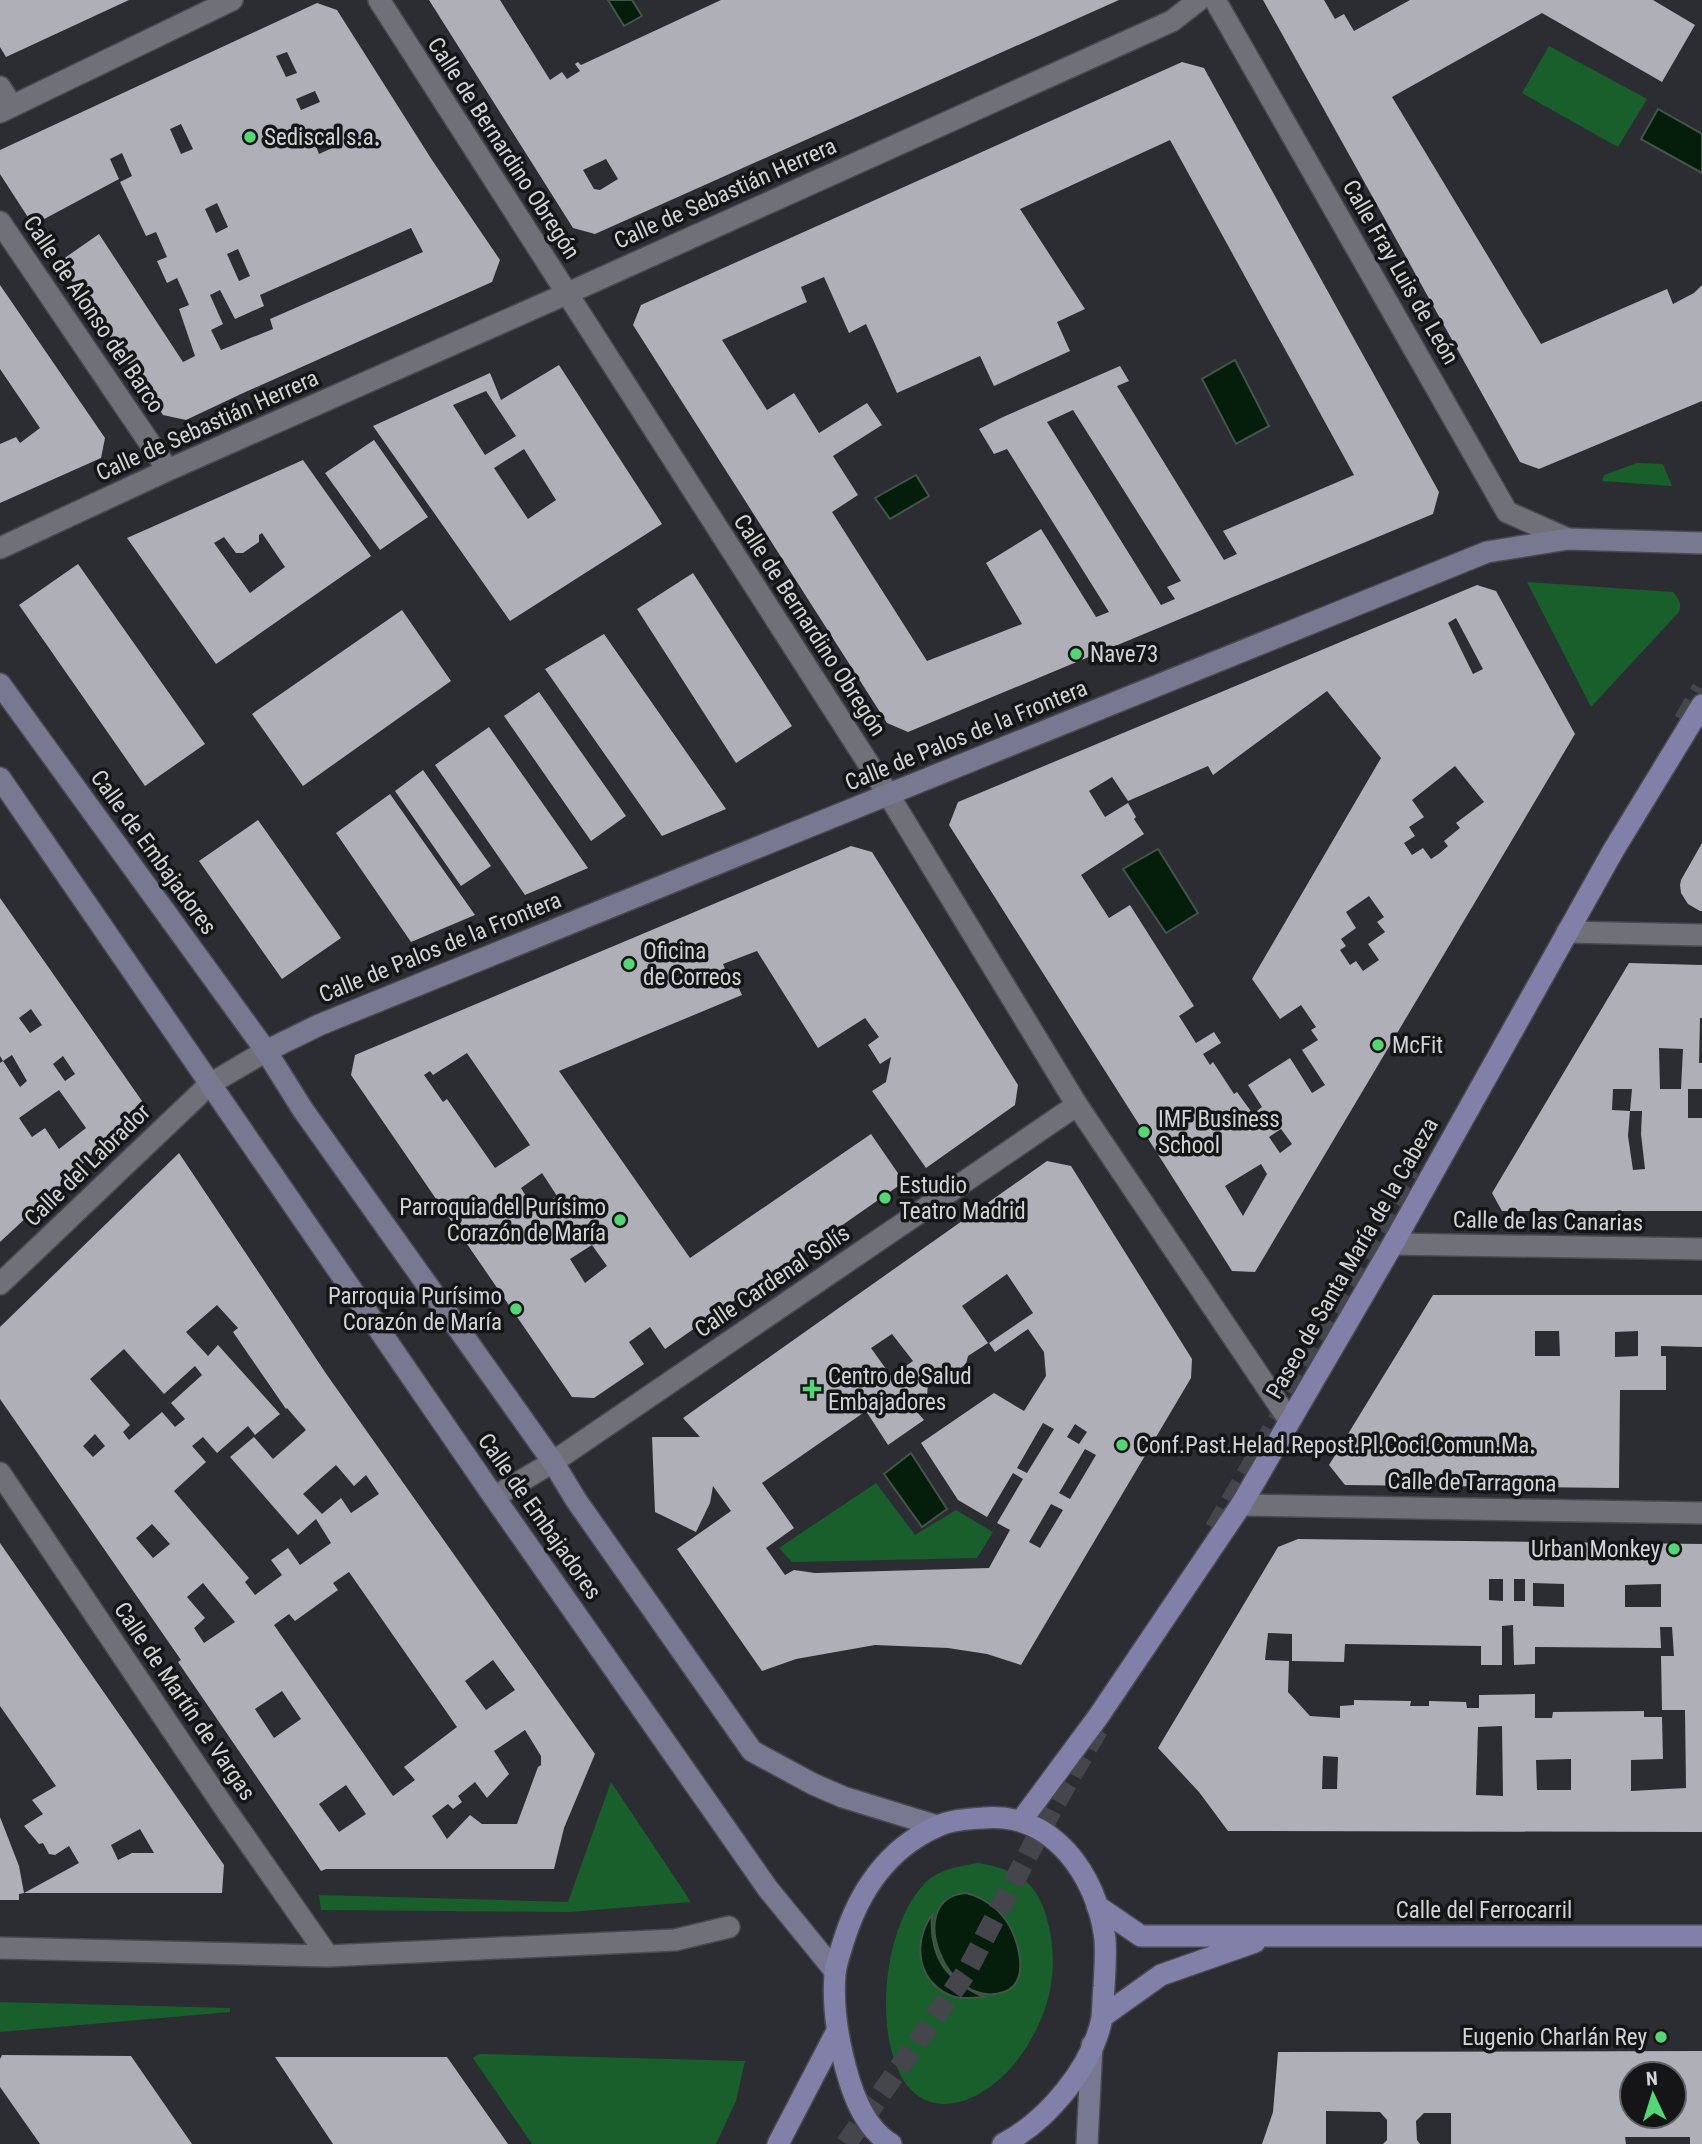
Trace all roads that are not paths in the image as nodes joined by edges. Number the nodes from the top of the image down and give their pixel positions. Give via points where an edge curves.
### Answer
1 (232, 0) edge
2 (379, 0) edge
3 (1199, 0) edge
4 (1215, 0) edge
5 (0, 87) edge
6 (6, 109) edge
7 (0, 222) edge
8 (566, 294) junction
9 (168, 470) junction
10 (1569, 539) junction
11 (1702, 543) edge
12 (0, 548) edge
13 (0, 684) edge
14 (1702, 705) tunnel mouth
15 (0, 778) edge
16 (888, 794) junction
17 (1567, 932) junction
18 (1702, 935) edge
19 (266, 1051) junction
20 (210, 1084) junction
21 (1077, 1105) junction
22 (1393, 1244) junction
23 (1702, 1249) edge
24 (0, 1284) edge
25 (1289, 1420) junction
26 (553, 1462) junction
27 (0, 1473) edge
28 (494, 1497) junction
29 (1241, 1505) junction
30 (1702, 1513) edge
31 (1021, 1821) junction
32 (937, 1826) junction
33 (1097, 1906) junction
34 (729, 1927) dead end
35 (1702, 1936) edge
36 (1267, 1937) junction
37 (0, 1948) edge
38 (328, 1956) junction
39 (835, 1971) junction
40 (1102, 2017) junction
41 (837, 2031) junction
42 (1093, 2045) junction
43 (778, 2144) edge
44 (891, 2144) edge
45 (1003, 2144) edge
46 (1087, 2144) edge

1 - 6 street
2 - 8 street, Calle de Bernardino Obregón
3 - 8 street, Calle de Sebastián Herrera via 1172,21
4 - 10 street, Calle Fray Luis de León via 1507,512
5 - 6 street
7 - 9 street, Calle de Alonso del Barco
8 - 9 street, Calle de Sebastián Herrera
8 - 16 street, Calle de Bernardino Obregón
9 - 12 street, Calle de Sebastián Herrera
10 - 11 main road, Calle de Palos de la Frontera
10 - 16 main road, Calle de Palos de la Frontera via 1487,552
13 - 19 main road, Calle de Embajadores
14 - 17 main road, Paseo de Santa María de la Cabeza
15 - 20 main road, Calle de Embajadores
16 - 19 main road, Calle de Palos de la Frontera via 319,1025
16 - 21 street, Calle de Bernardino Obregón
17 - 18 street
17 - 22 main road, Paseo de Santa María de la Cabeza
19 - 20 street
19 - 26 main road, Calle de Embajadores
20 - 24 street, Calle del Labrador
20 - 28 main road, Calle de Embajadores
21 - 25 street, Calle de Bernardino Obregón
21 - 26 street, Calle Cardenal Solís
22 - 23 street, Calle de las Canarias
22 - 25 main road, Paseo de Santa María de la Cabeza
25 - 29 main road, Paseo de Santa María de la Cabeza
26 - 28 street, Calle Cardenal Solís
26 - 32 main road, Calle de Embajadores via 752,1751 833,1793
27 - 38 street, Calle de Martín de Vargas
28 - 39 main road, Calle de Embajadores via 768,1889
29 - 30 street, Calle de Tarragona
29 - 31 main road, Paseo de Santa María de la Cabeza via 1098,1717
31 - 32 main road via 997,1816
31 - 33 main road via 1040,1828 1065,1847
32 - 39 main road via 900,1850 871,1881 856,1905
33 - 36 main road, Calle del Ferrocarril via 1141,1937
33 - 40 main road via 1106,1957
34 - 38 street via 675,1940
35 - 36 main road, Calle del Ferrocarril
36 - 40 main road, Calle del Ferrocarril via 1161,1975
37 - 38 street
39 - 41 main road
40 - 42 main road
41 - 43 main road
41 - 44 main road via 859,2105
42 - 45 main road via 1063,2094
42 - 46 main road

